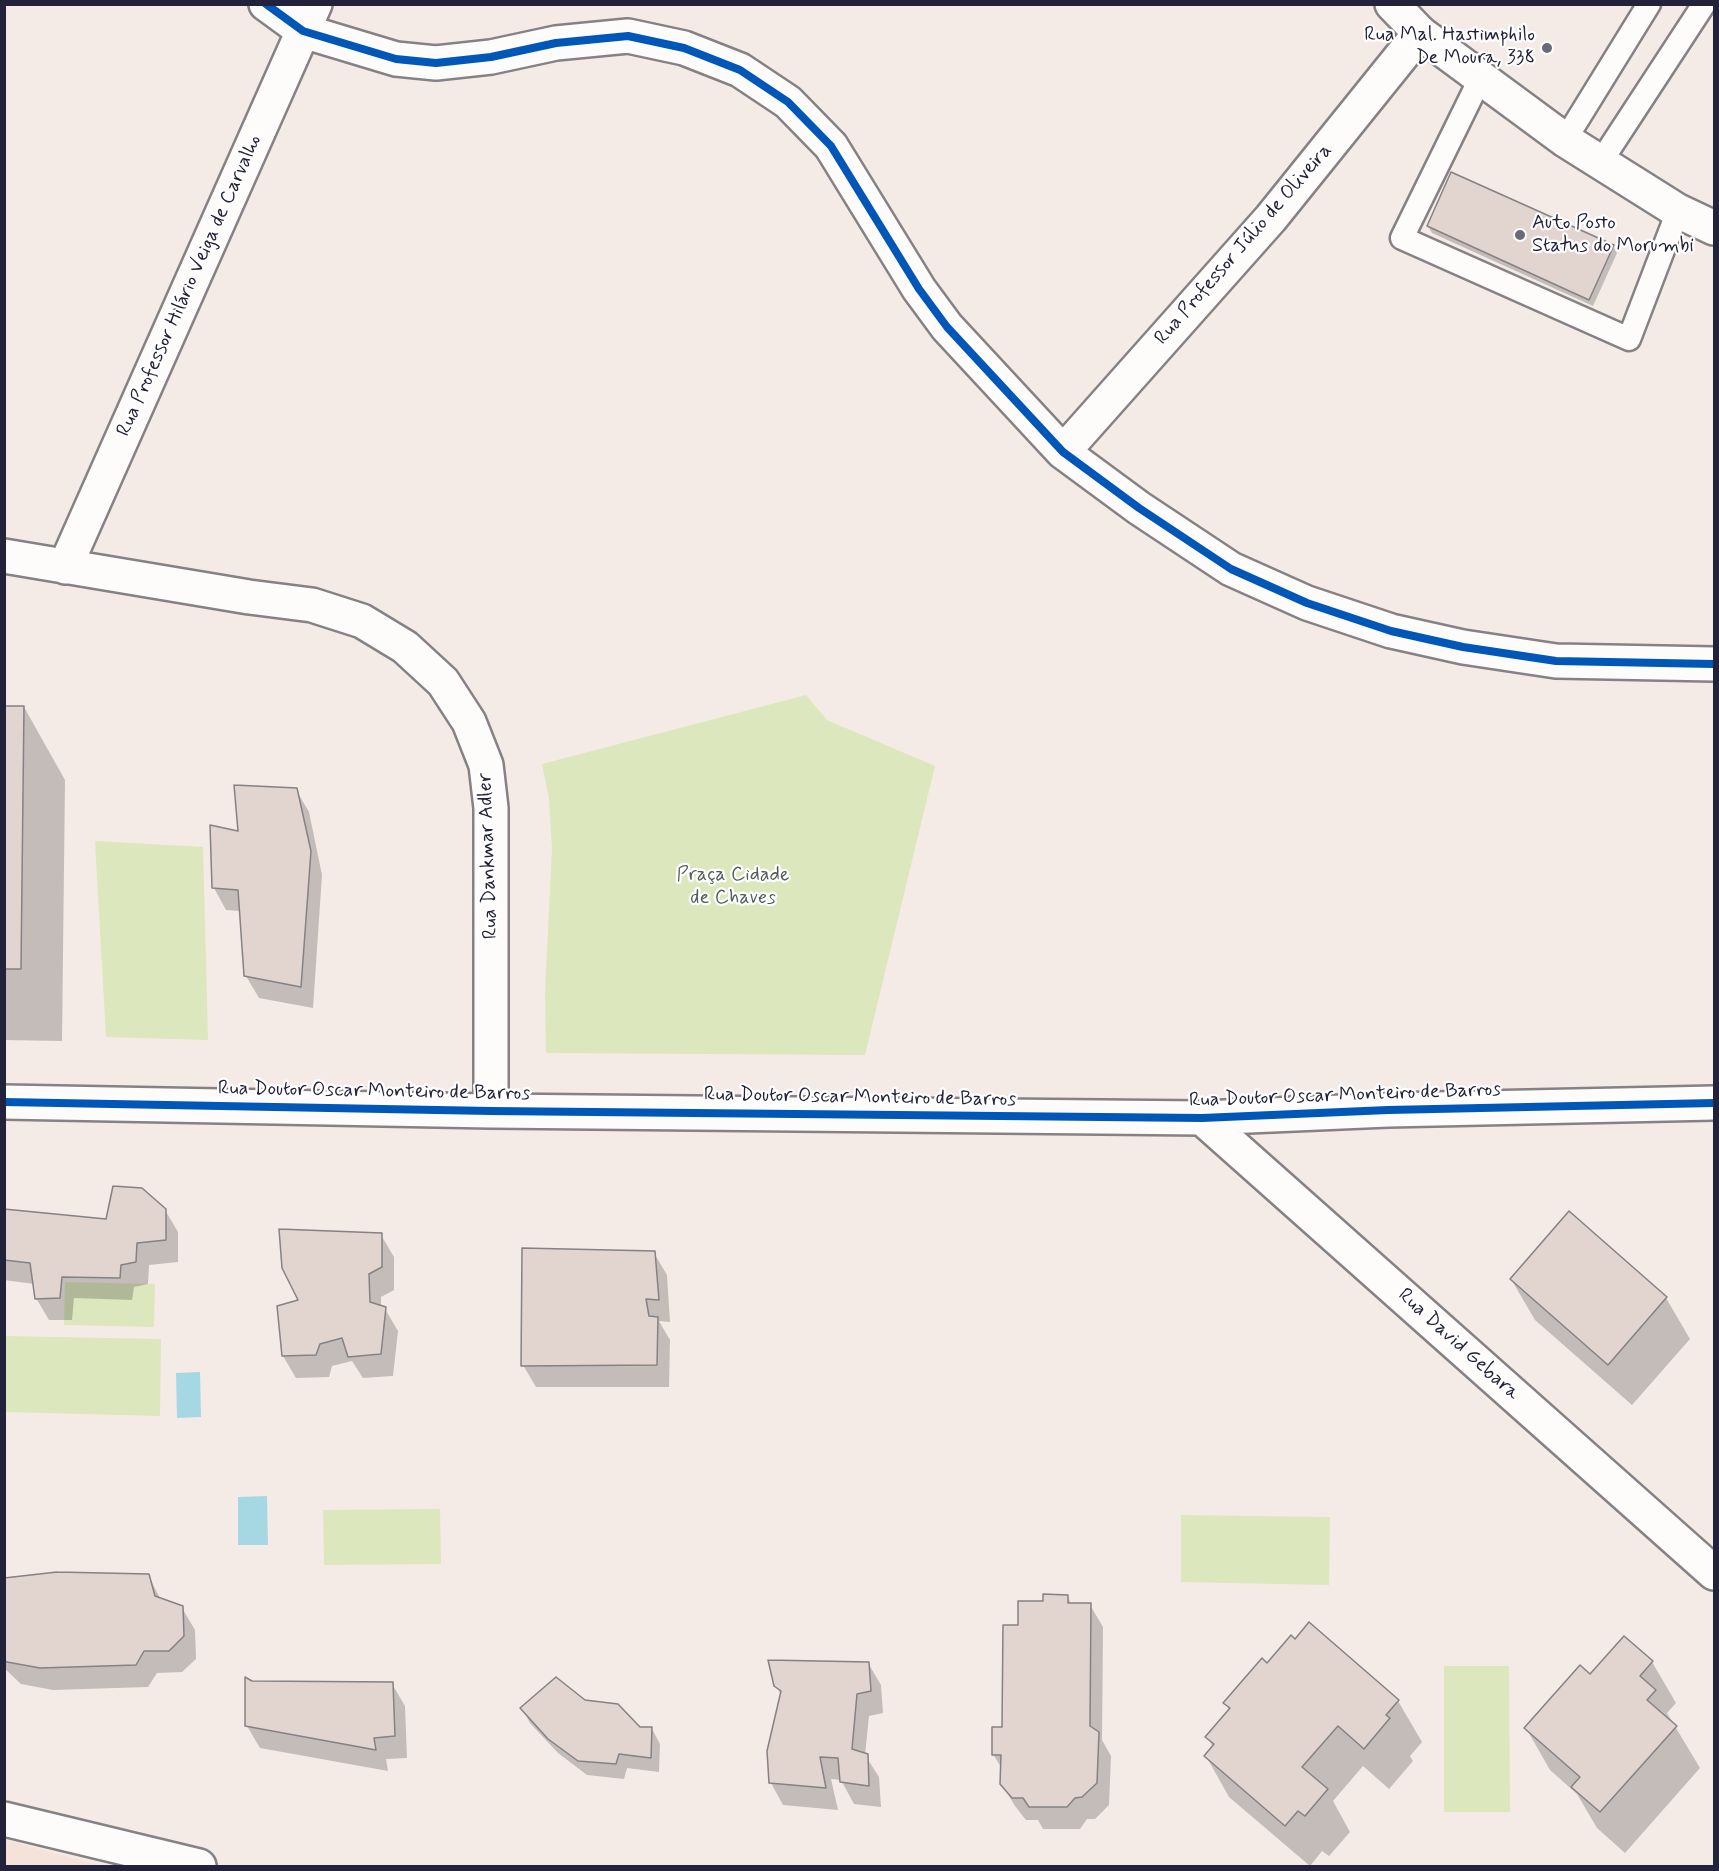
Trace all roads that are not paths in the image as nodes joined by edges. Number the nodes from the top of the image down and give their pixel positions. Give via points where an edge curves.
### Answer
1 (266, 4) edge
2 (1392, 4) edge
3 (1649, 4) edge
4 (1704, 4) edge
5 (309, 18) edge
6 (1420, 33) junction
7 (1480, 79) junction
8 (1565, 140) junction
9 (1600, 163) junction
10 (1678, 211) junction
11 (1714, 228) edge
12 (1063, 452) junction
13 (4, 556) edge
14 (65, 567) junction
15 (1714, 664) edge
16 (4, 1102) edge
17 (1714, 1103) edge
18 (491, 1111) junction
19 (1202, 1118) junction
20 (1714, 1573) edge
21 (4, 1819) edge
22 (199, 1866) edge

1 - 5 street
2 - 6 street
3 - 8 lane
4 - 9 lane
5 - 12 street via 396,58 436,63 491,57 556,43 627,36 684,48 740,70 788,102 831,146 919,289 947,327
5 - 14 street, Rua Professor Hilário Veiga de Carvalho
6 - 7 street
6 - 12 street, Rua Professor Júlio de Oliveira via 1271,218
7 - 8 street
7 - 10 lane via 1402,238 1629,339
8 - 9 street
9 - 10 street
10 - 11 street
12 - 15 street via 1138,508 1231,568 1307,603 1391,631 1556,661
13 - 14 street, Rua Dankmar Adler
14 - 18 street, Rua Dankmar Adler via 312,605 362,621 405,647 443,682 469,722 486,765 491,808
16 - 18 street, Rua Doutor Oscar Monteiro de Barros
17 - 19 street, Rua Doutor Oscar Monteiro de Barros
18 - 19 street, Rua Doutor Oscar Monteiro de Barros
19 - 20 street, Rua David Gebara
21 - 22 street

